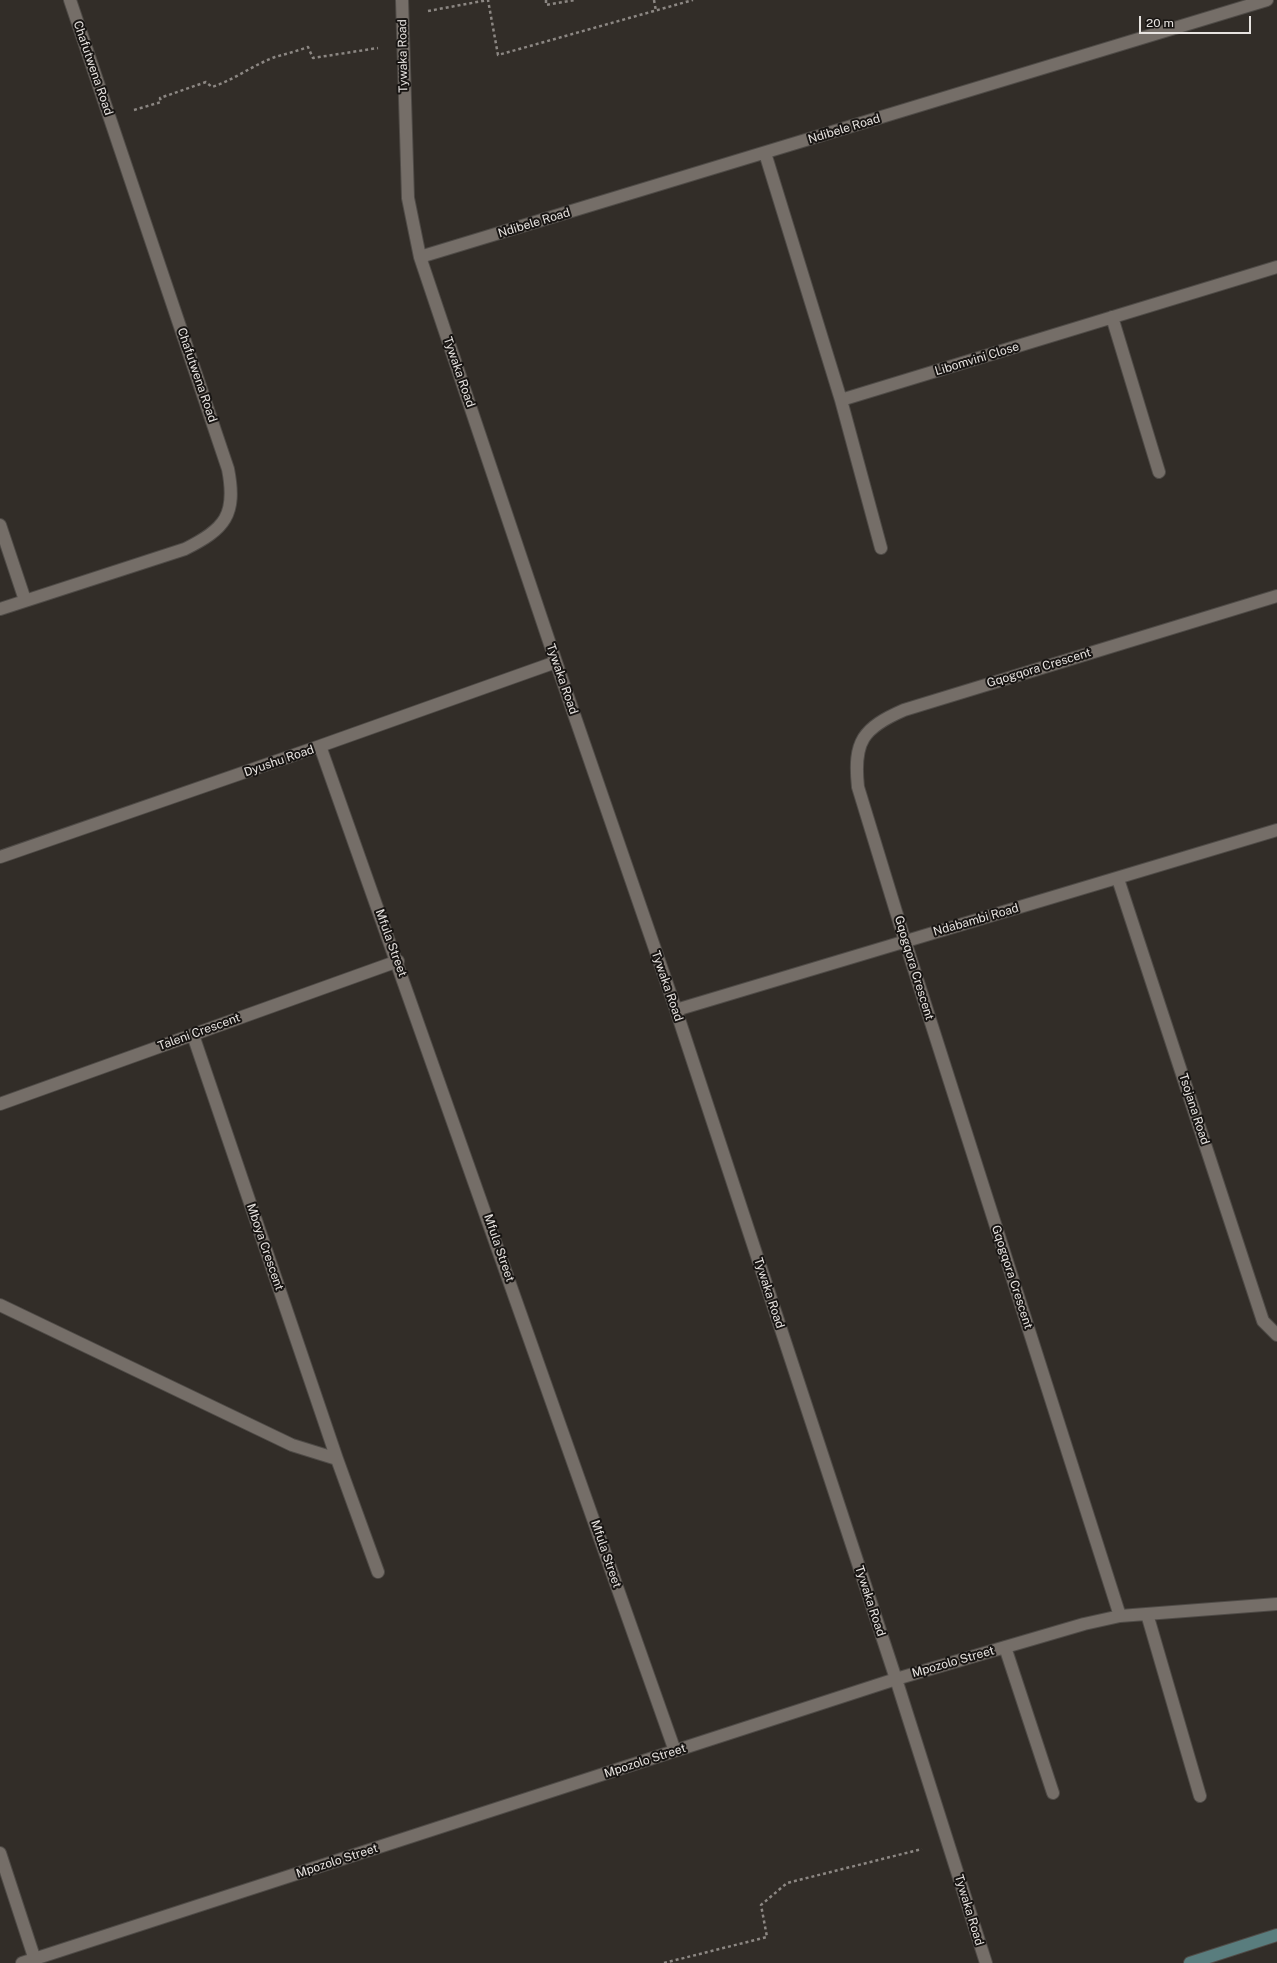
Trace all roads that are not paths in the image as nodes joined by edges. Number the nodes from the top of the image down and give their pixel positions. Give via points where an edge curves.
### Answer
1 (70, 0) edge
2 (402, 0) edge
3 (1267, 0) edge
4 (765, 153) junction
5 (420, 257) junction
6 (1277, 267) edge
7 (1112, 318) junction
8 (841, 400) junction
9 (1159, 472) dead end
10 (0, 526) edge
11 (881, 548) dead end
12 (1277, 596) edge
13 (25, 600) junction
14 (0, 609) edge
15 (556, 662) junction
16 (320, 746) junction
17 (1277, 830) edge
18 (0, 857) edge
19 (1118, 878) junction
20 (905, 941) junction
21 (398, 961) junction
22 (676, 1010) junction
23 (193, 1035) junction
24 (0, 1104) edge
25 (0, 1305) edge
26 (1277, 1336) edge
27 (337, 1459) junction
28 (378, 1572) dead end
29 (1277, 1604) edge
30 (1147, 1614) junction
31 (1120, 1616) junction
32 (1005, 1647) junction
33 (896, 1679) junction
34 (676, 1751) junction
35 (1053, 1793) dead end
36 (1200, 1796) dead end
37 (0, 1853) edge
38 (1277, 1935) edge
39 (36, 1961) edge
40 (22, 1963) edge
41 (986, 1963) edge
42 (1190, 1963) edge

1 - 13 street, Chafutwena Road via 232,487 230,507 223,523 207,538 185,550
2 - 5 street, Tywaka Road via 408,198
3 - 4 street, Ndibele Road
4 - 5 street, Ndibele Road
4 - 8 street
5 - 15 street, Tywaka Road
6 - 7 street, Libomvini Close
7 - 8 street, Libomvini Close
7 - 9 street
8 - 11 street
10 - 13 street
12 - 20 street, Gqogqora Crescent via 911,708 879,721 863,736 856,769 858,787
13 - 14 street, Chafutwena Road
15 - 16 street, Dyushu Road
15 - 22 street, Tywaka Road
16 - 18 street, Dyushu Road
16 - 21 street, Mfula Street
17 - 19 street, Ndabambi Road
19 - 20 street, Ndabambi Road
19 - 26 street, Tsojana Road via 1263,1321
20 - 22 street, Ndabambi Road
20 - 31 street, Gqogqora Crescent
21 - 23 street, Taleni Crescent
21 - 34 street, Mfula Street
22 - 33 street, Tywaka Road
23 - 24 street, Taleni Crescent
23 - 27 street, Mboya Crescent
25 - 27 street via 292,1445
27 - 28 street, Mboya Crescent
29 - 30 street, Mpozolo Street
30 - 31 street, Mpozolo Street
30 - 36 street
31 - 32 street, Mpozolo Street
32 - 33 street, Mpozolo Street
32 - 35 street
33 - 34 street, Mpozolo Street
33 - 41 street, Tywaka Road
34 - 39 street, Mpozolo Street
37 - 39 street
38 - 42 main road
39 - 40 street, Mpozolo Street

